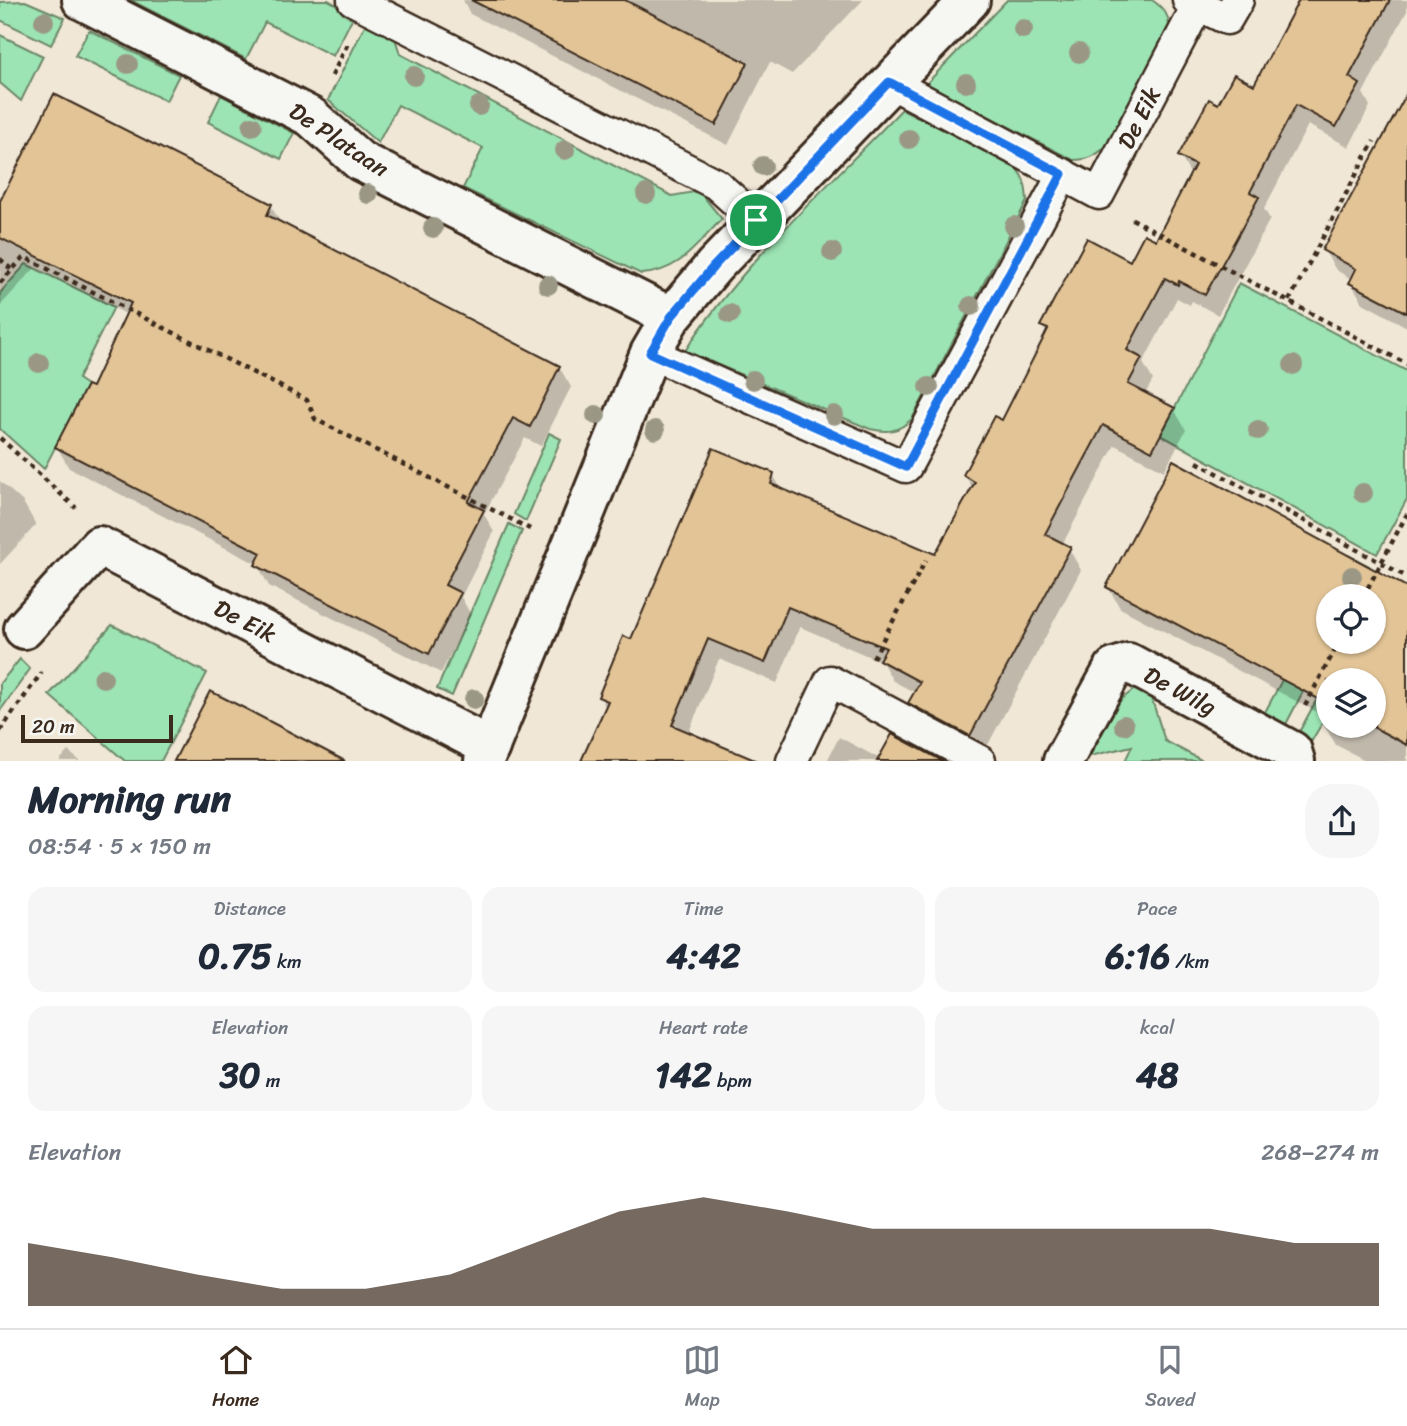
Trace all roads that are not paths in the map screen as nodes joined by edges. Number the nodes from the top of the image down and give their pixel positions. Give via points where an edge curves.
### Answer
1 (82, 0) edge
2 (970, 0) edge
3 (1238, 0) edge
4 (357, 3) edge
5 (1193, 3) edge
6 (889, 82) junction
7 (1062, 174) junction
8 (756, 220) junction
9 (671, 317) junction
10 (650, 353) junction
11 (29, 645) road end
12 (487, 754) edge
13 (1289, 754) edge
14 (792, 761) edge
15 (980, 761) edge
16 (1063, 761) edge

1 - 9 street, De Plataan via 311,117 360,160
2 - 6 street, De Eik
3 - 5 lane, De Eik via 1227,19
4 - 8 lane via 716,184
5 - 7 lane, De Eik via 1099,194
6 - 7 lane
6 - 8 street, De Eik
7 - 10 lane via 906,467
8 - 9 street, De Eik
9 - 10 street, De Eik
10 - 12 street, De Eik
11 - 12 street, De Eik via 99,546
13 - 16 street, De Wilg via 1129,663 1114,668
14 - 15 lane via 830,681

